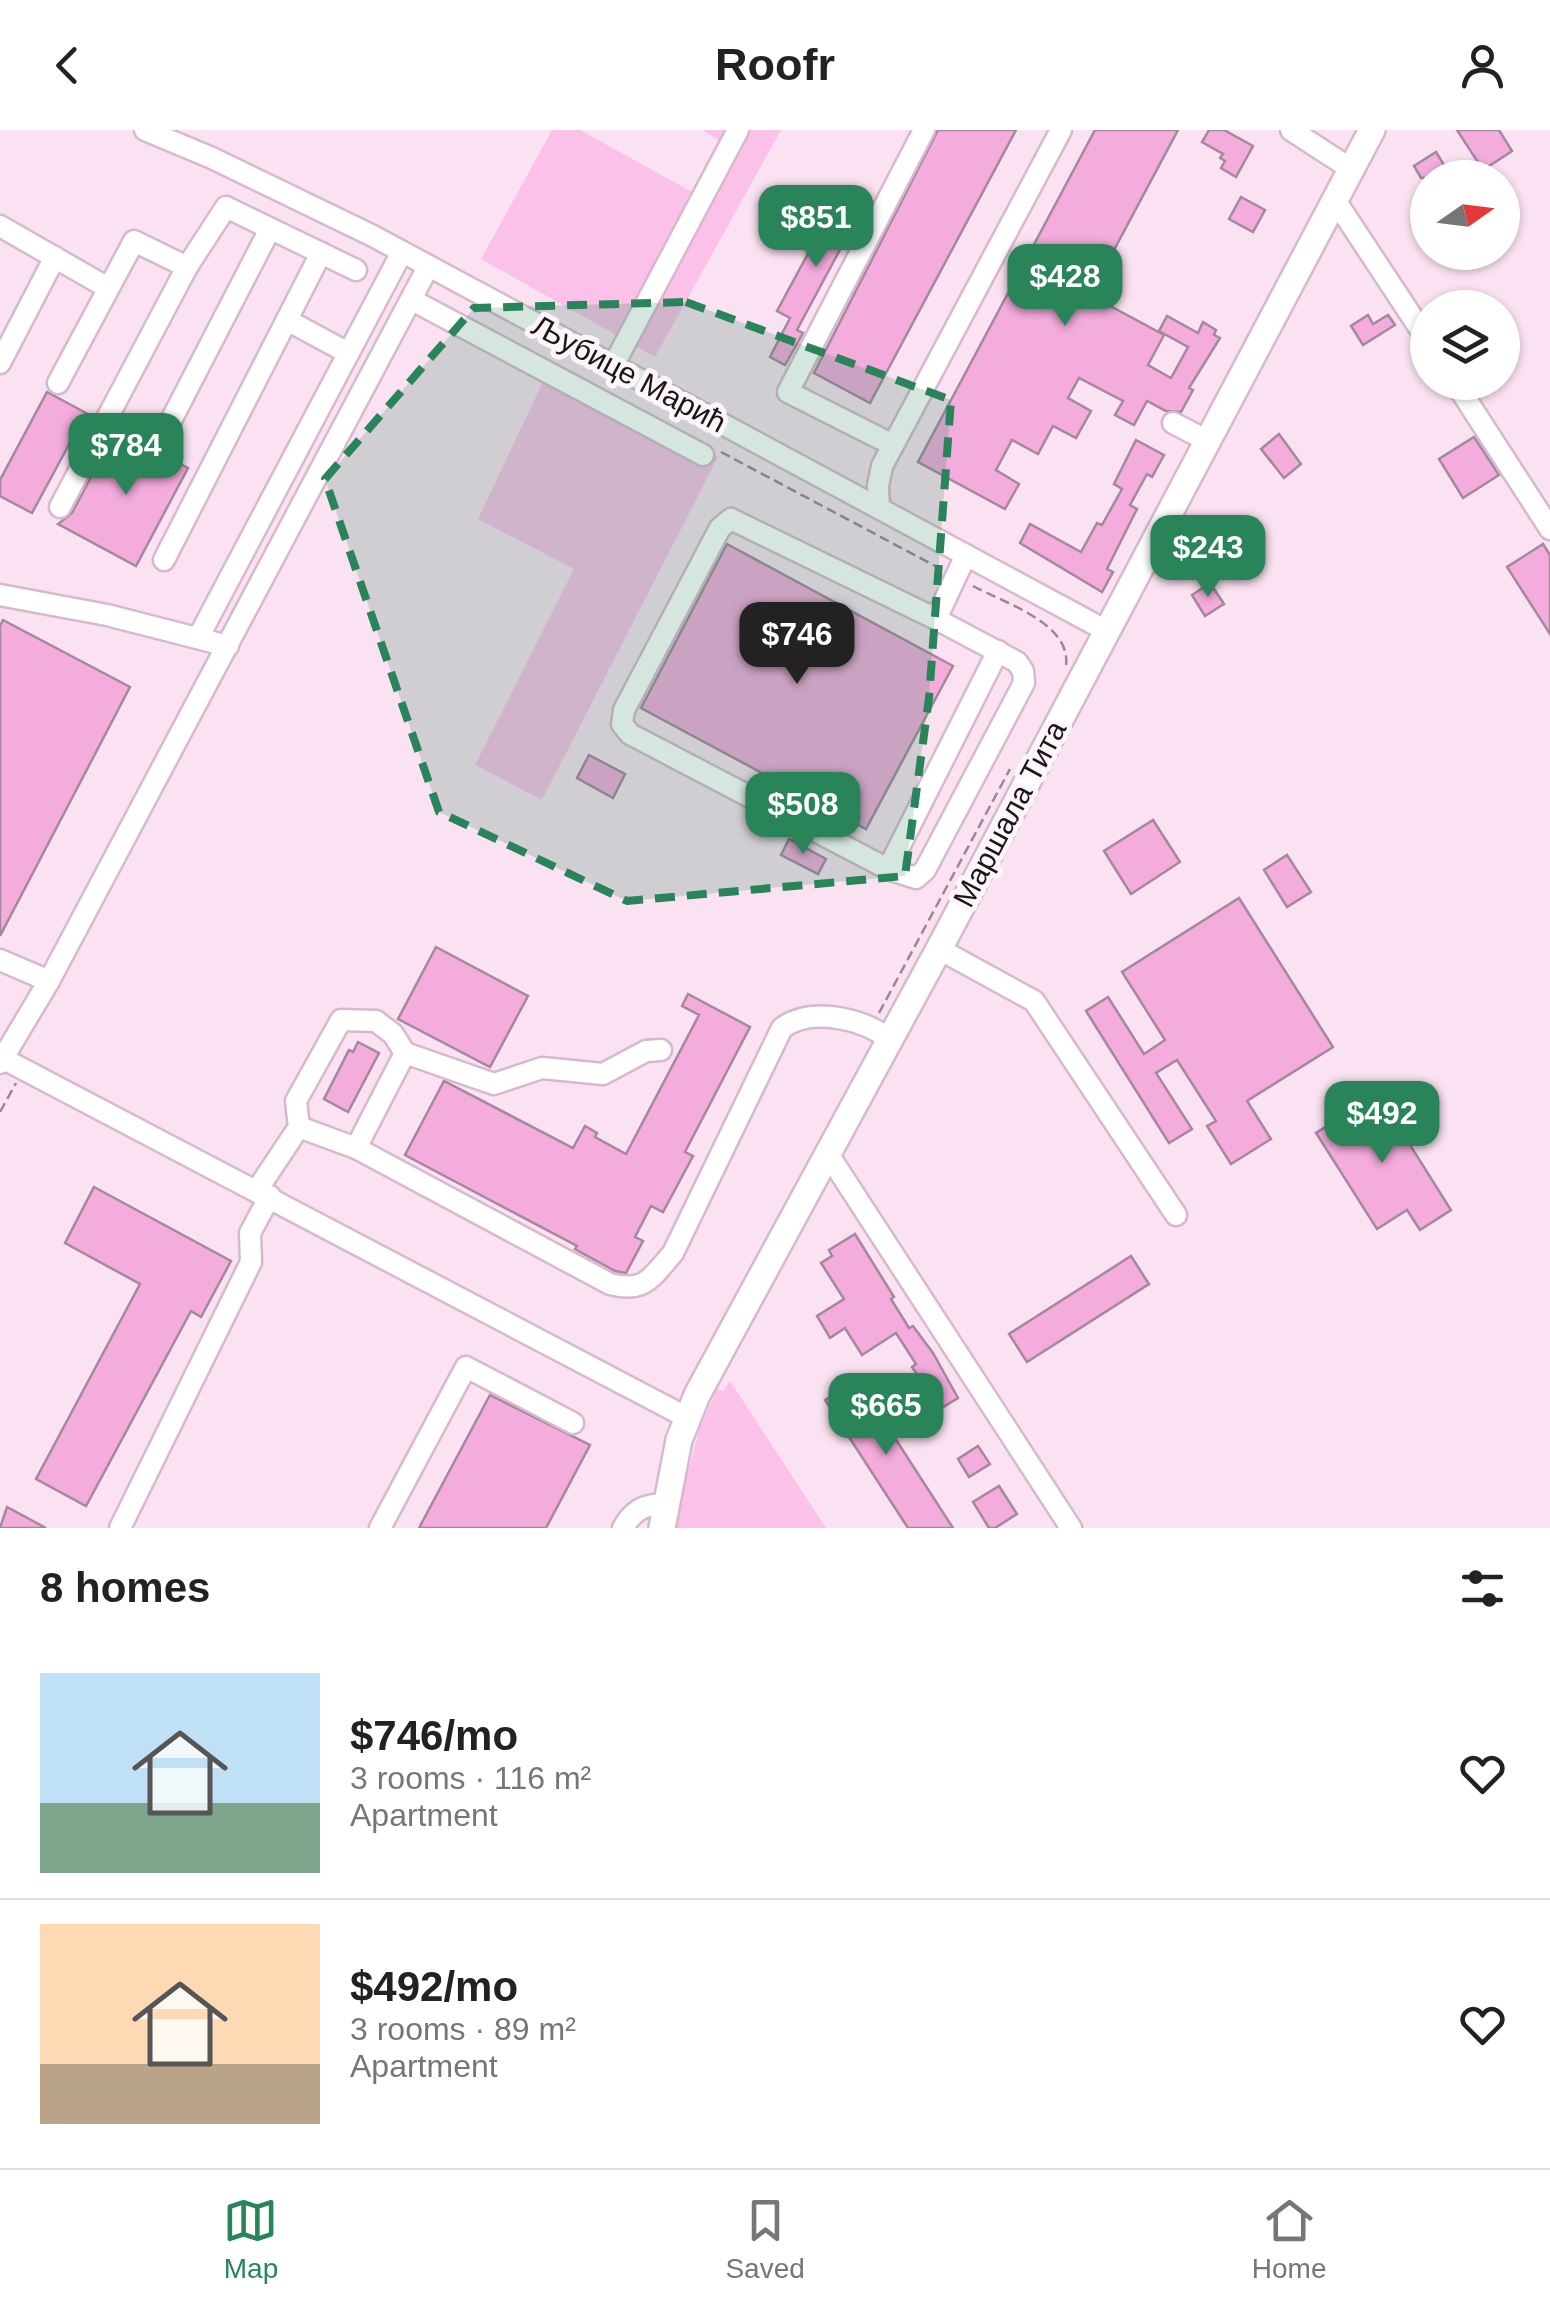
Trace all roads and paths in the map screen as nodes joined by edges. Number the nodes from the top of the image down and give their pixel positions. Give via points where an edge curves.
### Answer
1 (145, 130) edge
2 (738, 130) edge
3 (924, 130) edge
4 (1061, 130) edge
5 (1291, 130) edge
6 (1372, 130) edge
7 (1351, 170) junction
8 (1336, 200) junction
9 (0, 226) edge
10 (270, 229) junction
11 (402, 252) junction
12 (321, 253) junction
13 (56, 257) junction
14 (186, 266) junction
15 (428, 267) junction
16 (356, 270) dead end
17 (108, 288) junction
18 (412, 300) junction
19 (1410, 313) edge
20 (287, 320) junction
21 (348, 353) junction
22 (0, 363) edge
23 (613, 366) junction
24 (58, 383) dead end
25 (1466, 400) edge
26 (1173, 424) dead end
27 (164, 434) dead end
28 (1208, 441) junction
29 (893, 445) junction
30 (709, 452) joint
31 (295, 455) junction
32 (321, 470) junction
33 (60, 507) dead end
34 (878, 508) junction
35 (1550, 529) edge
36 (966, 555) junction
37 (164, 560) dead end
38 (956, 577) junction
39 (0, 595) edge
40 (936, 618) junction
41 (1107, 632) junction
42 (198, 638) junction
43 (228, 646) junction
44 (998, 651) junction
45 (1066, 665) dead end
46 (888, 869) junction
47 (939, 949) junction
48 (0, 960) edge
49 (49, 980) junction
50 (890, 1040) junction
51 (660, 1050) dead end
52 (405, 1053) junction
53 (7, 1062) edge
54 (0, 1112) edge
55 (299, 1127) junction
56 (356, 1148) junction
57 (828, 1154) junction
58 (263, 1193) junction
59 (1176, 1215) dead end
60 (686, 1417) junction
61 (574, 1424) dead end
62 (663, 1516) edge
63 (120, 1528) edge
64 (380, 1528) edge
65 (624, 1528) edge
66 (1072, 1528) edge

1 - 11 street, Љубице Марић
2 - 23 street
3 - 29 street via 788,392
4 - 29 street
5 - 7 street
6 - 7 main road, Маршала Тита
7 - 8 main road, Маршала Тита
8 - 19 street
8 - 28 main road, Маршала Тита
9 - 13 street
10 - 12 street
10 - 14 street via 226,208
10 - 27 street
11 - 15 street, Љубице Марић
11 - 21 street
12 - 16 street
12 - 20 street
13 - 17 street
13 - 22 street
14 - 17 street via 134,241
14 - 33 street
15 - 18 street
15 - 23 street, Љубице Марић
17 - 24 street
18 - 30 street
18 - 32 street
20 - 21 street
20 - 37 street
21 - 31 street
23 - 34 street, Љубице Марић
25 - 35 street
26 - 28 street
28 - 41 main road, Маршала Тита
29 - 34 street via 882,466
30 - 38 path
31 - 32 street
31 - 42 street
32 - 43 street
34 - 36 street, Љубице Марић
36 - 38 street
36 - 41 street, Љубице Марић
38 - 40 street
38 - 45 path via 1052,628 1066,646
39 - 42 street
40 - 44 street
40 - 46 street via 731,519 720,528 624,710 622,724 630,734
41 - 47 main road, Маршала Тита
42 - 43 street
43 - 49 street
44 - 46 street
44 - 46 street via 1024,670 1024,683 926,870 916,878
47 - 50 main road, Маршала Тита
47 - 59 street via 1034,1001
48 - 49 street
49 - 53 street
50 - 56 street via 849,1020 808,1018 782,1028 672,1253 648,1282 631,1289 610,1284
50 - 57 main road, Маршала Тита
51 - 52 street via 603,1074 542,1068 494,1084
52 - 55 street via 376,1021 341,1020 296,1101
52 - 56 street
53 - 54 path
53 - 58 street
55 - 56 street
55 - 58 street
57 - 60 main road, Маршала Тита
57 - 66 street
58 - 60 street
58 - 63 street via 250,1232 251,1262
60 - 62 main road, Маршала Тита
61 - 64 street via 466,1367
62 - 65 street, Маршала Тита via 651,1504

